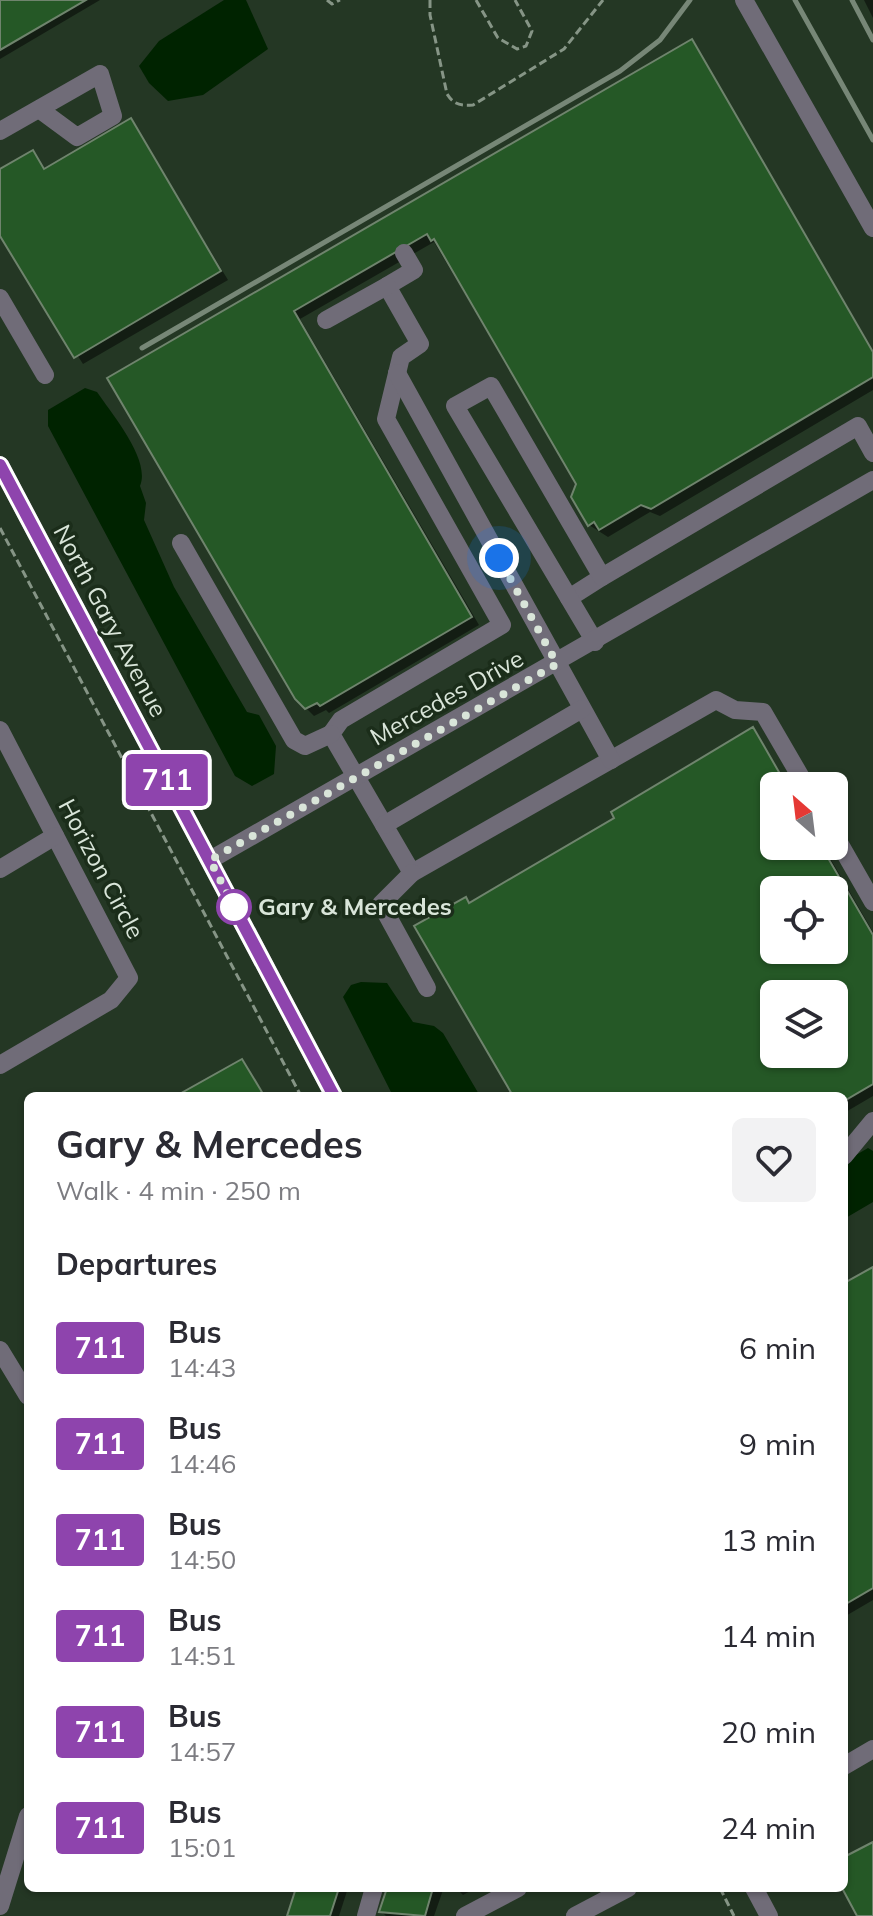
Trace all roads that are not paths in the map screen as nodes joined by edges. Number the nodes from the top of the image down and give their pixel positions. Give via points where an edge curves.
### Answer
1 (744, 0) edge
2 (39, 109) dead end
3 (0, 131) edge
4 (873, 228) edge
5 (404, 253) dead end
6 (387, 286) junction
7 (0, 298) edge
8 (326, 320) dead end
9 (397, 373) junction
10 (45, 375) dead end
11 (873, 453) edge
12 (0, 465) edge
13 (873, 480) edge
14 (181, 543) dead end
15 (602, 577) junction
16 (569, 598) junction
17 (595, 642) junction
18 (557, 664) junction
19 (582, 709) junction
20 (0, 730) edge
21 (331, 734) junction
22 (611, 760) junction
23 (798, 772) edge
24 (356, 777) junction
25 (384, 825) junction
26 (55, 836) junction
27 (848, 858) edge
28 (210, 860) junction
29 (0, 869) edge
30 (412, 873) junction
31 (873, 902) edge
32 (427, 988) dead end
33 (0, 1065) edge
34 (332, 1092) edge
35 (873, 1121) edge
36 (848, 1151) edge
37 (0, 1350) edge
38 (24, 1389) edge
39 (873, 1749) edge
40 (848, 1764) edge
41 (24, 1829) edge
42 (373, 1892) edge
43 (510, 1892) edge
44 (623, 1892) edge
45 (756, 1892) edge
46 (0, 1906) edge
47 (609, 1908) edge
48 (366, 1916) edge
49 (465, 1916) edge
50 (575, 1916) edge
51 (769, 1916) edge

1 - 4 street
2 - 3 street
5 - 6 street via 414,270
6 - 8 street
6 - 9 street via 420,344 401,357
7 - 10 street
9 - 18 street
9 - 21 street via 386,419 502,625 341,720
11 - 15 street via 858,426
12 - 28 street, North Gary Avenue
13 - 17 street, Mercedes Drive
14 - 21 street via 294,740 305,746
15 - 16 street
15 - 16 street via 491,386 455,406
16 - 17 street
17 - 18 street, Mercedes Drive
18 - 19 street
18 - 24 street, Mercedes Drive
19 - 22 street
19 - 25 street
20 - 26 street, Horizon Circle
21 - 24 street
22 - 23 street via 716,700 735,710 763,712
22 - 30 street
24 - 25 street
24 - 28 street, Mercedes Drive
25 - 30 street
26 - 29 street
26 - 33 street, Horizon Circle via 129,978 111,1000
27 - 31 street
28 - 34 street, North Gary Avenue
30 - 32 street via 381,904
35 - 36 street
37 - 38 street
39 - 40 street
41 - 46 street
42 - 48 street
43 - 49 street
44 - 47 street
45 - 51 street
47 - 50 street

